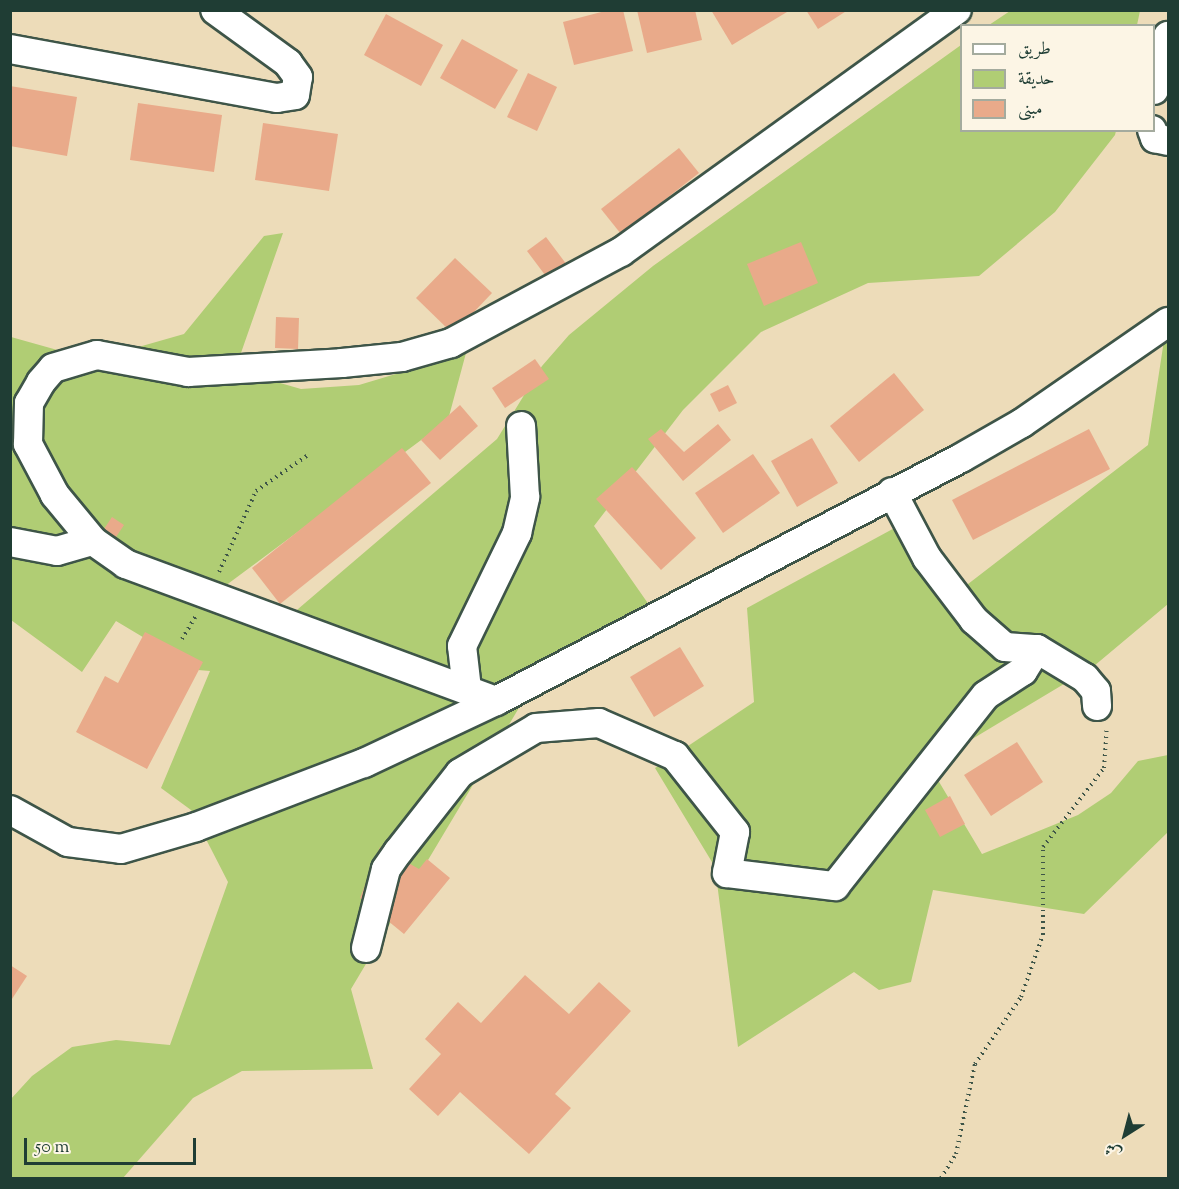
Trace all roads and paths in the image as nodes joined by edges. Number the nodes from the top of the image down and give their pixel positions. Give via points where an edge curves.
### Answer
1 (215, 10) edge
2 (957, 10) edge
3 (1168, 36) edge
4 (10, 49) edge
5 (1155, 86) edge
6 (1153, 132) edge
7 (1168, 141) edge
8 (1168, 322) edge
9 (521, 426) dead end
10 (308, 455) dead end
11 (892, 492) junction
12 (10, 542) edge
13 (93, 542) junction
14 (210, 594) junction
15 (182, 639) dead end
16 (1036, 649) junction
17 (467, 689) junction
18 (496, 700) junction
19 (1097, 706) joint
20 (10, 810) edge
21 (366, 948) dead end
22 (941, 1179) edge

1 - 4 street via 294,69 299,87 295,95 277,98
2 - 13 street via 621,252 451,344 402,357 330,364 188,372 97,355 52,368 29,403 28,444 55,495
3 - 5 street
6 - 7 street via 1155,138
8 - 11 street via 1022,423
9 - 17 street via 525,497 517,533 462,646
10 - 14 path via 256,491
11 - 16 street via 927,558 974,620 1005,647
11 - 18 street
12 - 13 street via 57,551
13 - 14 street via 126,564
14 - 15 path
14 - 17 street
16 - 19 street via 1085,678 1095,691
16 - 21 street via 1023,671 986,695 835,886 727,873 735,832 675,756 599,723 536,728 460,773 398,852 386,869
17 - 18 street
18 - 20 street via 364,763 196,828 121,849 68,842
19 - 22 path via 1108,731 1104,768 1043,847 1043,935 1024,992 975,1064 956,1155

